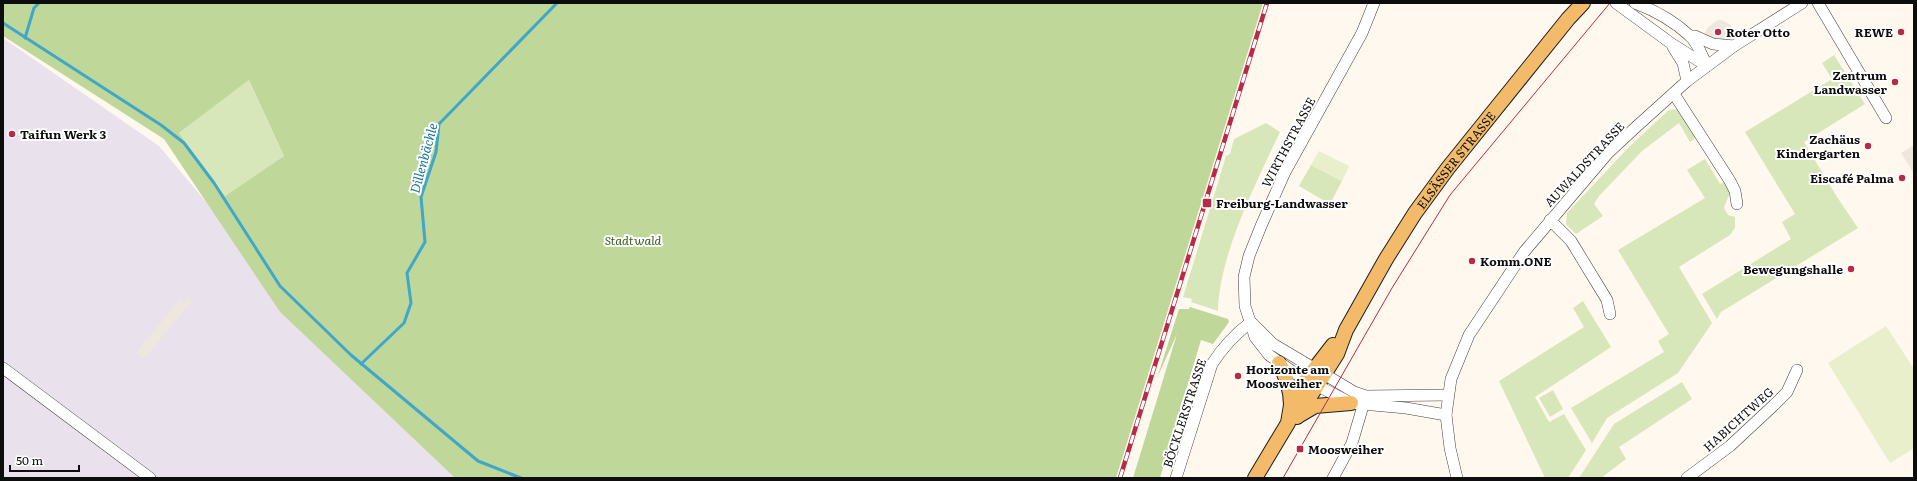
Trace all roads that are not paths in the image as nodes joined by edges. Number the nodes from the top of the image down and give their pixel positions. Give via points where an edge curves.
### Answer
1 (1374, 3) edge
2 (1583, 3) edge
3 (1616, 3) edge
4 (1635, 3) edge
5 (1802, 3) edge
6 (1818, 3) edge
7 (1648, 6) edge
8 (1690, 36) junction
9 (1672, 44) junction
10 (1734, 46) junction
11 (1706, 66) junction
12 (1688, 81) junction
13 (1674, 94) junction
14 (1886, 118) dead end
15 (1737, 204) dead end
16 (1550, 220) junction
17 (1610, 314) dead end
18 (1252, 322) junction
19 (1279, 363) junction
20 (3, 368) edge
21 (1796, 370) dead end
22 (1315, 377) junction
23 (1448, 395) junction
24 (1360, 401) junction
25 (1292, 415) junction
26 (1446, 415) junction
27 (150, 478) edge
28 (1176, 478) edge
29 (1255, 478) edge
30 (1333, 478) edge
31 (1457, 478) edge
32 (1687, 478) edge

1 - 18 street, WIRTHSTRASSE via 1362,33 1285,172 1249,256 1243,292 1245,306
2 - 22 main road, ELSÄSSER STRASSE via 1430,192 1386,259 1346,330 1337,354
3 - 9 street
4 - 7 street
5 - 10 street, AUWALDSTRASSE
6 - 14 street
7 - 8 street
8 - 10 street via 1713,44
8 - 11 street via 1701,52
9 - 11 street
9 - 12 street via 1683,63
10 - 11 street, AUWALDSTRASSE
11 - 12 street, AUWALDSTRASSE
12 - 13 street, AUWALDSTRASSE
13 - 15 street via 1730,181
13 - 16 street, AUWALDSTRASSE via 1608,153
16 - 17 street, AUWALDSTRASSE via 1571,241 1607,300
16 - 23 street, AUWALDSTRASSE via 1524,252 1469,335 1451,379
18 - 19 street, WIRTHSTRASSE via 1255,336
18 - 22 street, WIRTHSTRASSE via 1273,344
18 - 28 street, BÖCKLERSTRASSE via 1237,332 1212,364
19 - 22 street, WIRTHSTRASSE
19 - 25 main road via 1291,393
20 - 27 street
21 - 32 street, HABICHTWEG via 1787,392 1774,405 1730,446
22 - 24 street
22 - 24 street via 1354,392
22 - 25 main road, ELSÄSSER STRASSE
23 - 24 street
23 - 26 street, AUWALDSTRASSE
24 - 25 main road via 1315,406
24 - 26 street
24 - 30 street via 1352,443
25 - 29 main road, ELSÄSSER STRASSE
26 - 31 street, AUWALDSTRASSE

